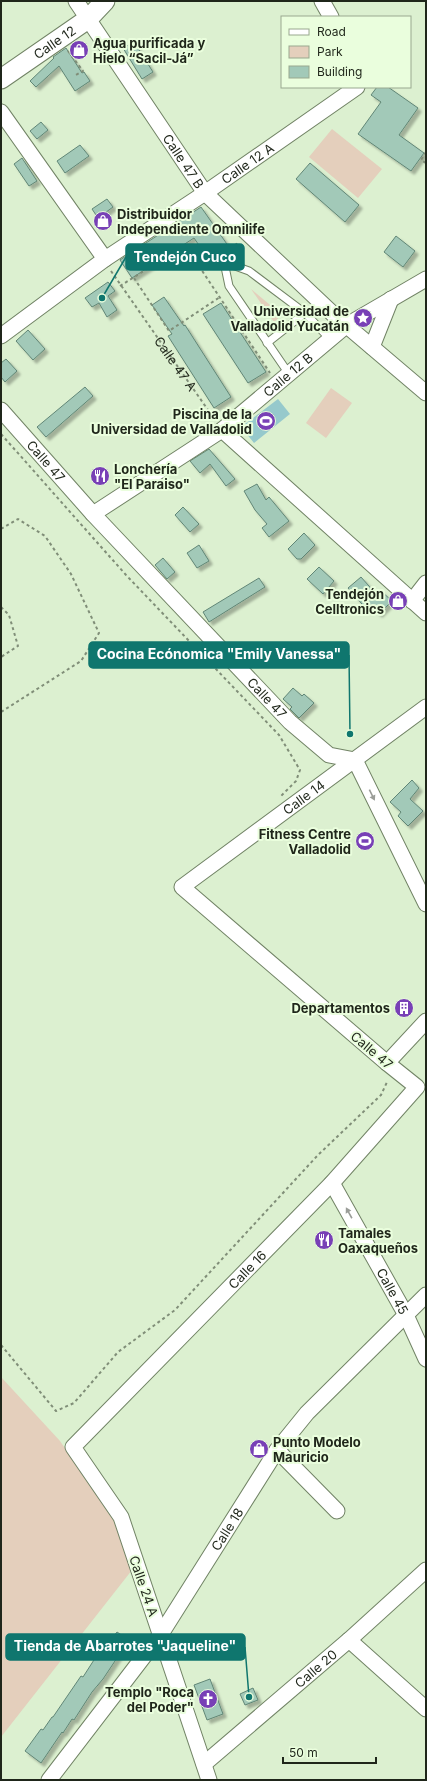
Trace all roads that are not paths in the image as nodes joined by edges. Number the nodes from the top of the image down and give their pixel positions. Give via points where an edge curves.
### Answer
1 (76, 1) edge
2 (106, 1) edge
3 (322, 1) edge
4 (330, 16) edge
5 (88, 19) junction
6 (1, 80) edge
7 (356, 88) edge
8 (1, 112) edge
9 (205, 193) junction
10 (105, 259) junction
11 (426, 279) edge
12 (391, 299) junction
13 (305, 313) junction
14 (347, 324) junction
15 (1, 336) edge
16 (330, 339) junction
17 (267, 342) junction
18 (372, 347) junction
19 (289, 374) junction
20 (426, 393) edge
21 (1, 410) edge
22 (222, 430) junction
23 (93, 514) junction
24 (426, 583) edge
25 (412, 601) junction
26 (426, 613) edge
27 (426, 707) edge
28 (350, 764) junction
29 (182, 887) joint
30 (426, 904) edge
31 (426, 1020) edge
32 (386, 1070) junction
33 (417, 1087) joint
34 (332, 1183) junction
35 (426, 1295) edge
36 (406, 1315) junction
37 (426, 1359) edge
38 (73, 1447) joint
39 (277, 1450) junction
40 (337, 1512) dead end
41 (426, 1570) edge
42 (160, 1634) junction
43 (348, 1640) junction
44 (426, 1709) edge
45 (204, 1764) junction
46 (48, 1780) edge
47 (209, 1780) edge

1 - 5 street, Calle 47 B
2 - 5 street, Calle 12
3 - 4 street
5 - 6 street, Calle 12
5 - 9 street, Calle 47 B
7 - 9 street, Calle 12 A
8 - 10 street
9 - 10 street, Calle 12 A
9 - 14 street, Calle 47 B via 333,314
10 - 15 street, Calle 12 A
11 - 12 street, Calle 12 B
12 - 14 street, Calle 12 B
12 - 18 street
13 - 16 lane
13 - 17 lane
13 - 17 lane via 249,271 224,262 229,286
14 - 16 street, Calle 12 B
14 - 18 street, Calle 47 B
16 - 19 street, Calle 12 B
17 - 19 lane
18 - 20 street, Calle 47 B
19 - 22 street, Calle 12 B
21 - 23 street, Calle 47
22 - 23 street, Calle 12 B
22 - 25 street
23 - 28 street, Calle 47 via 290,722 329,755
24 - 25 street
25 - 26 street
27 - 28 street, Calle 14
28 - 29 street, Calle 14
28 -> 30 street
29 - 32 street, Calle 47
31 - 32 street
32 - 33 street, Calle 47
33 - 34 street, Calle 16
36 -> 34 street, Calle 45
34 - 38 street, Calle 16
35 - 36 street, Calle 18
36 - 37 street, Calle 45
36 - 39 street, Calle 18 via 307,1413
38 - 42 street, Calle 24 A via 121,1517
39 - 40 street
39 - 42 street, Calle 18
41 - 43 street, Calle 20
42 - 45 street, Calle 24 A
42 - 46 street, Calle 18
43 - 44 street
43 - 45 street, Calle 20
45 - 47 street, Calle 24 A

